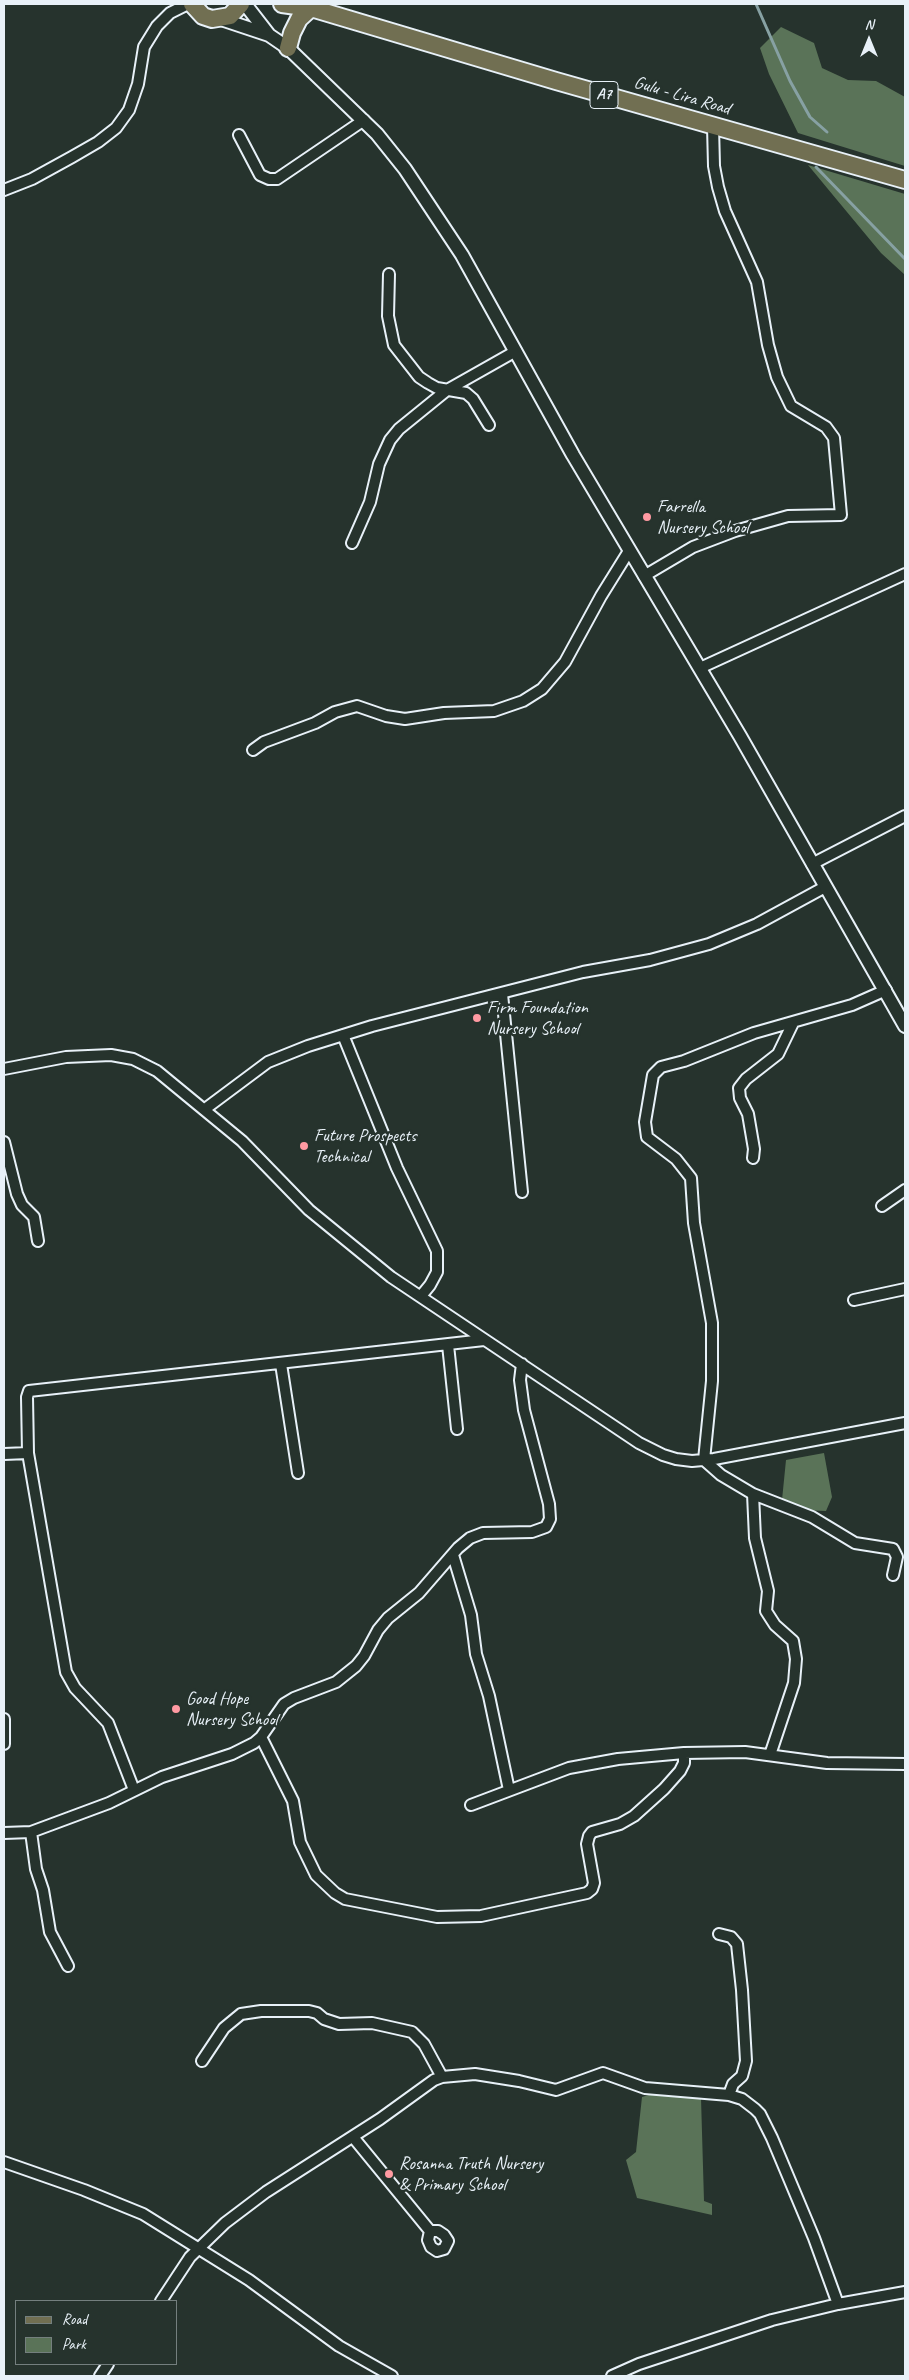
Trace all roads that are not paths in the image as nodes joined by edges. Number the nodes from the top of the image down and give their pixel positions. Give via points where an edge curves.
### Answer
1 (190, 4) edge
2 (241, 4) edge
3 (245, 4) edge
4 (282, 4) edge
5 (305, 6) edge
6 (221, 19) junction
7 (269, 34) junction
8 (288, 48) junction
9 (364, 120) junction
10 (713, 126) junction
11 (239, 135) dead end
12 (905, 180) edge
13 (4, 190) edge
14 (389, 274) dead end
15 (516, 351) junction
16 (447, 390) junction
17 (489, 425) dead end
18 (352, 543) dead end
19 (629, 551) junction
20 (905, 574) edge
21 (644, 576) junction
22 (700, 668) junction
23 (253, 750) dead end
24 (905, 816) edge
25 (812, 864) junction
26 (825, 887) junction
27 (886, 990) junction
28 (502, 994) junction
29 (793, 1023) junction
30 (905, 1026) edge
31 (343, 1035) junction
32 (4, 1069) edge
33 (205, 1109) junction
34 (4, 1142) edge
35 (753, 1158) dead end
36 (905, 1190) edge
37 (522, 1192) dead end
38 (882, 1206) dead end
39 (38, 1241) dead end
40 (905, 1289) edge
41 (421, 1296) junction
42 (854, 1300) dead end
43 (484, 1340) junction
44 (448, 1345) junction
45 (281, 1364) junction
46 (522, 1364) junction
47 (905, 1422) edge
48 (456, 1429) dead end
49 (28, 1453) junction
50 (4, 1454) edge
51 (704, 1460) junction
52 (298, 1473) dead end
53 (753, 1494) junction
54 (453, 1555) junction
55 (893, 1575) dead end
56 (4, 1719) edge
57 (262, 1737) junction
58 (4, 1744) edge
59 (684, 1753) junction
60 (770, 1755) junction
61 (905, 1764) edge
62 (134, 1790) junction
63 (509, 1790) junction
64 (471, 1806) dead end
65 (31, 1832) junction
66 (4, 1834) edge
67 (719, 1934) dead end
68 (68, 1966) dead end
69 (202, 2061) dead end
70 (442, 2077) junction
71 (729, 2095) junction
72 (353, 2137) junction
73 (4, 2162) edge
74 (430, 2231) dead end
75 (199, 2247) junction
76 (905, 2292) edge
77 (162, 2300) edge
78 (838, 2304) junction
79 (107, 2365) edge
80 (624, 2373) edge
81 (100, 2376) edge
82 (392, 2376) edge
83 (612, 2376) edge

1 - 6 main road via 203,16
1 - 13 street via 170,13 148,40 129,110 116,128 72,157
2 - 6 main road via 230,16
3 - 7 street
4 - 5 main road, A7
5 - 8 main road
5 - 10 main road, Gulu - Lira Road / A7
6 - 7 street
7 - 8 street
8 - 9 street
9 - 11 street via 277,179 260,175
9 - 15 street via 405,169 448,234
10 - 12 main road, Gulu - Lira Road / A7
10 - 21 street via 718,187 725,211 757,282 768,345 780,383 791,406 826,427 834,438 841,514 788,516 735,531 698,545
14 - 16 street via 388,316 394,345 420,377 437,388
15 - 16 street
15 - 19 street
16 - 17 street via 466,393
16 - 18 street via 390,440 379,464 370,502
19 - 21 street
19 - 23 street via 565,662 542,689 523,702 494,711 404,719 357,706 264,742
20 - 22 street
21 - 22 street
22 - 25 street
24 - 25 street
25 - 26 street
26 - 27 street
26 - 28 street via 765,920 709,944
27 - 29 street via 852,1005
27 - 30 street
28 - 31 street
28 - 37 street
29 - 35 street via 778,1054 739,1088 738,1093 748,1114
29 - 51 street via 754,1033 661,1067 652,1082 645,1132 676,1159 690,1178 694,1223 711,1311 713,1374
31 - 33 street via 268,1062
31 - 41 street via 397,1168 437,1251 437,1272
32 - 33 street via 66,1057 120,1056 156,1071
33 - 41 street via 242,1140 337,1234 391,1277
34 - 39 street via 17,1194 22,1205 34,1217
36 - 38 street
40 - 42 street
41 - 43 street
43 - 44 street
43 - 46 street
44 - 45 street
44 - 48 street
45 - 49 street via 29,1391
45 - 52 street
46 - 51 street via 648,1449 676,1459
46 - 54 street via 522,1400 550,1519 546,1527 532,1532 475,1535
47 - 51 street via 824,1440
49 - 50 street
49 - 62 street via 66,1672 75,1688 108,1723
51 - 53 street via 721,1475
53 - 55 street via 812,1516 855,1543 894,1549 897,1558
53 - 60 street via 755,1538 768,1591 766,1611 775,1625 794,1641 796,1658 794,1683
54 - 57 street via 378,1630 356,1666 336,1682 284,1704
54 - 63 street via 471,1615 476,1654 489,1696
56 - 58 street
57 - 59 street via 293,1801 300,1842 316,1875 345,1899 437,1917 481,1916 592,1889 589,1836 634,1816 680,1771
57 - 62 street via 232,1754 185,1768
59 - 60 street
59 - 63 street via 569,1768
60 - 61 street via 827,1763
62 - 65 street via 109,1803
63 - 64 street
65 - 66 street
65 - 68 street via 50,1932
67 - 71 street via 737,1944 742,1990 746,2061 742,2076 733,2084
69 - 70 street via 224,2028 241,2014 310,2011 333,2022 372,2023 412,2032 424,2044
70 - 71 street via 475,2074 556,2090 604,2073 645,2088
70 - 72 street
71 - 78 street via 749,2104 765,2123
72 - 74 street
72 - 75 street via 266,2192
73 - 75 street via 143,2214
75 - 77 street
75 - 82 street via 313,2328
76 - 78 street
78 - 80 street via 772,2320
79 - 81 street
80 - 83 street

